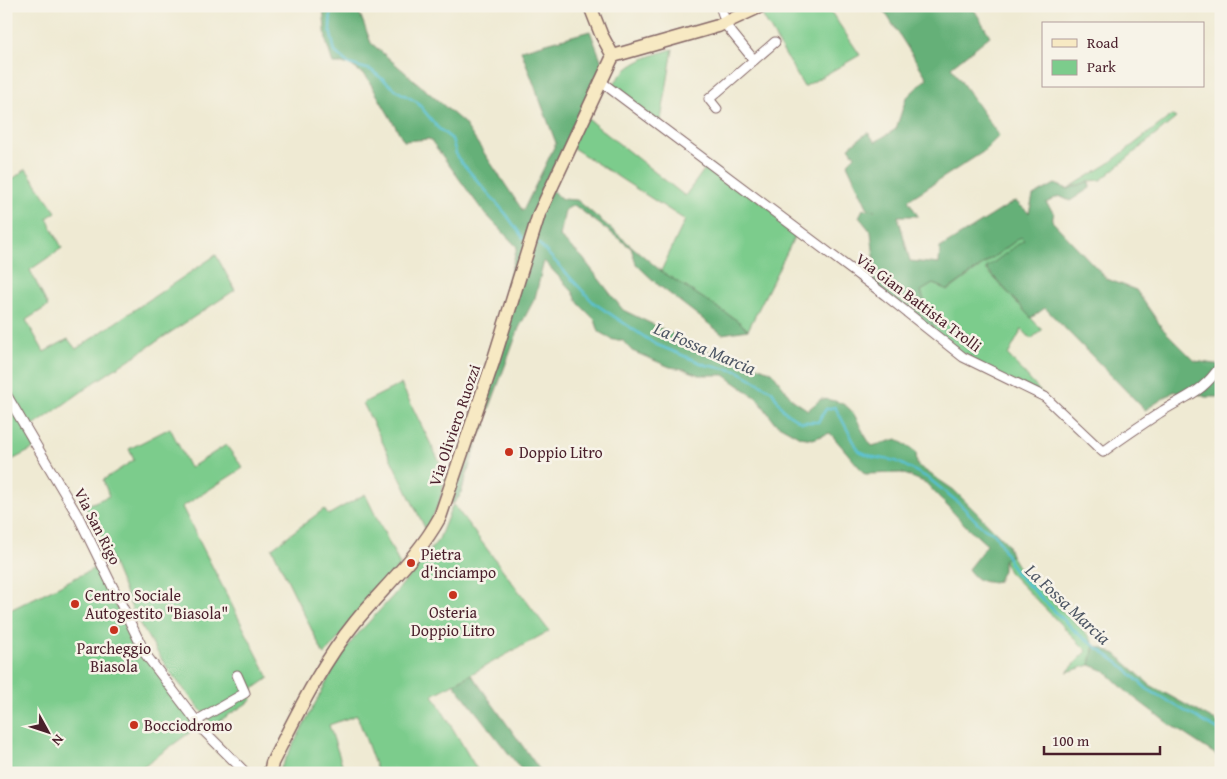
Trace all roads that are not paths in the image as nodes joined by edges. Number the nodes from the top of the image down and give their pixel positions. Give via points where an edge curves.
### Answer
1 (590, 6) edge
2 (720, 6) edge
3 (762, 6) edge
4 (725, 23) junction
5 (775, 42) dead end
6 (613, 56) junction
7 (754, 60) junction
8 (600, 81) junction
9 (717, 110) dead end
10 (1221, 365) edge
11 (6, 394) edge
12 (237, 675) dead end
13 (196, 721) junction
14 (246, 773) edge
15 (270, 773) edge

1 - 6 street
2 - 4 street
3 - 4 street
4 - 6 street
4 - 7 street
5 - 7 street
6 - 8 street, Via Oliviero Ruozzi
7 - 9 street via 709,99
8 - 10 street, Via Gian Battista Trolli via 963,357 1045,397 1103,452 1178,401 1196,393 1210,382
8 - 15 street, Via Oliviero Ruozzi via 539,214 440,517 416,554 356,621 324,666 304,699
11 - 13 street, Via San Rigo via 79,518 146,656
12 - 13 street via 245,693
13 - 14 street, Via San Rigo

